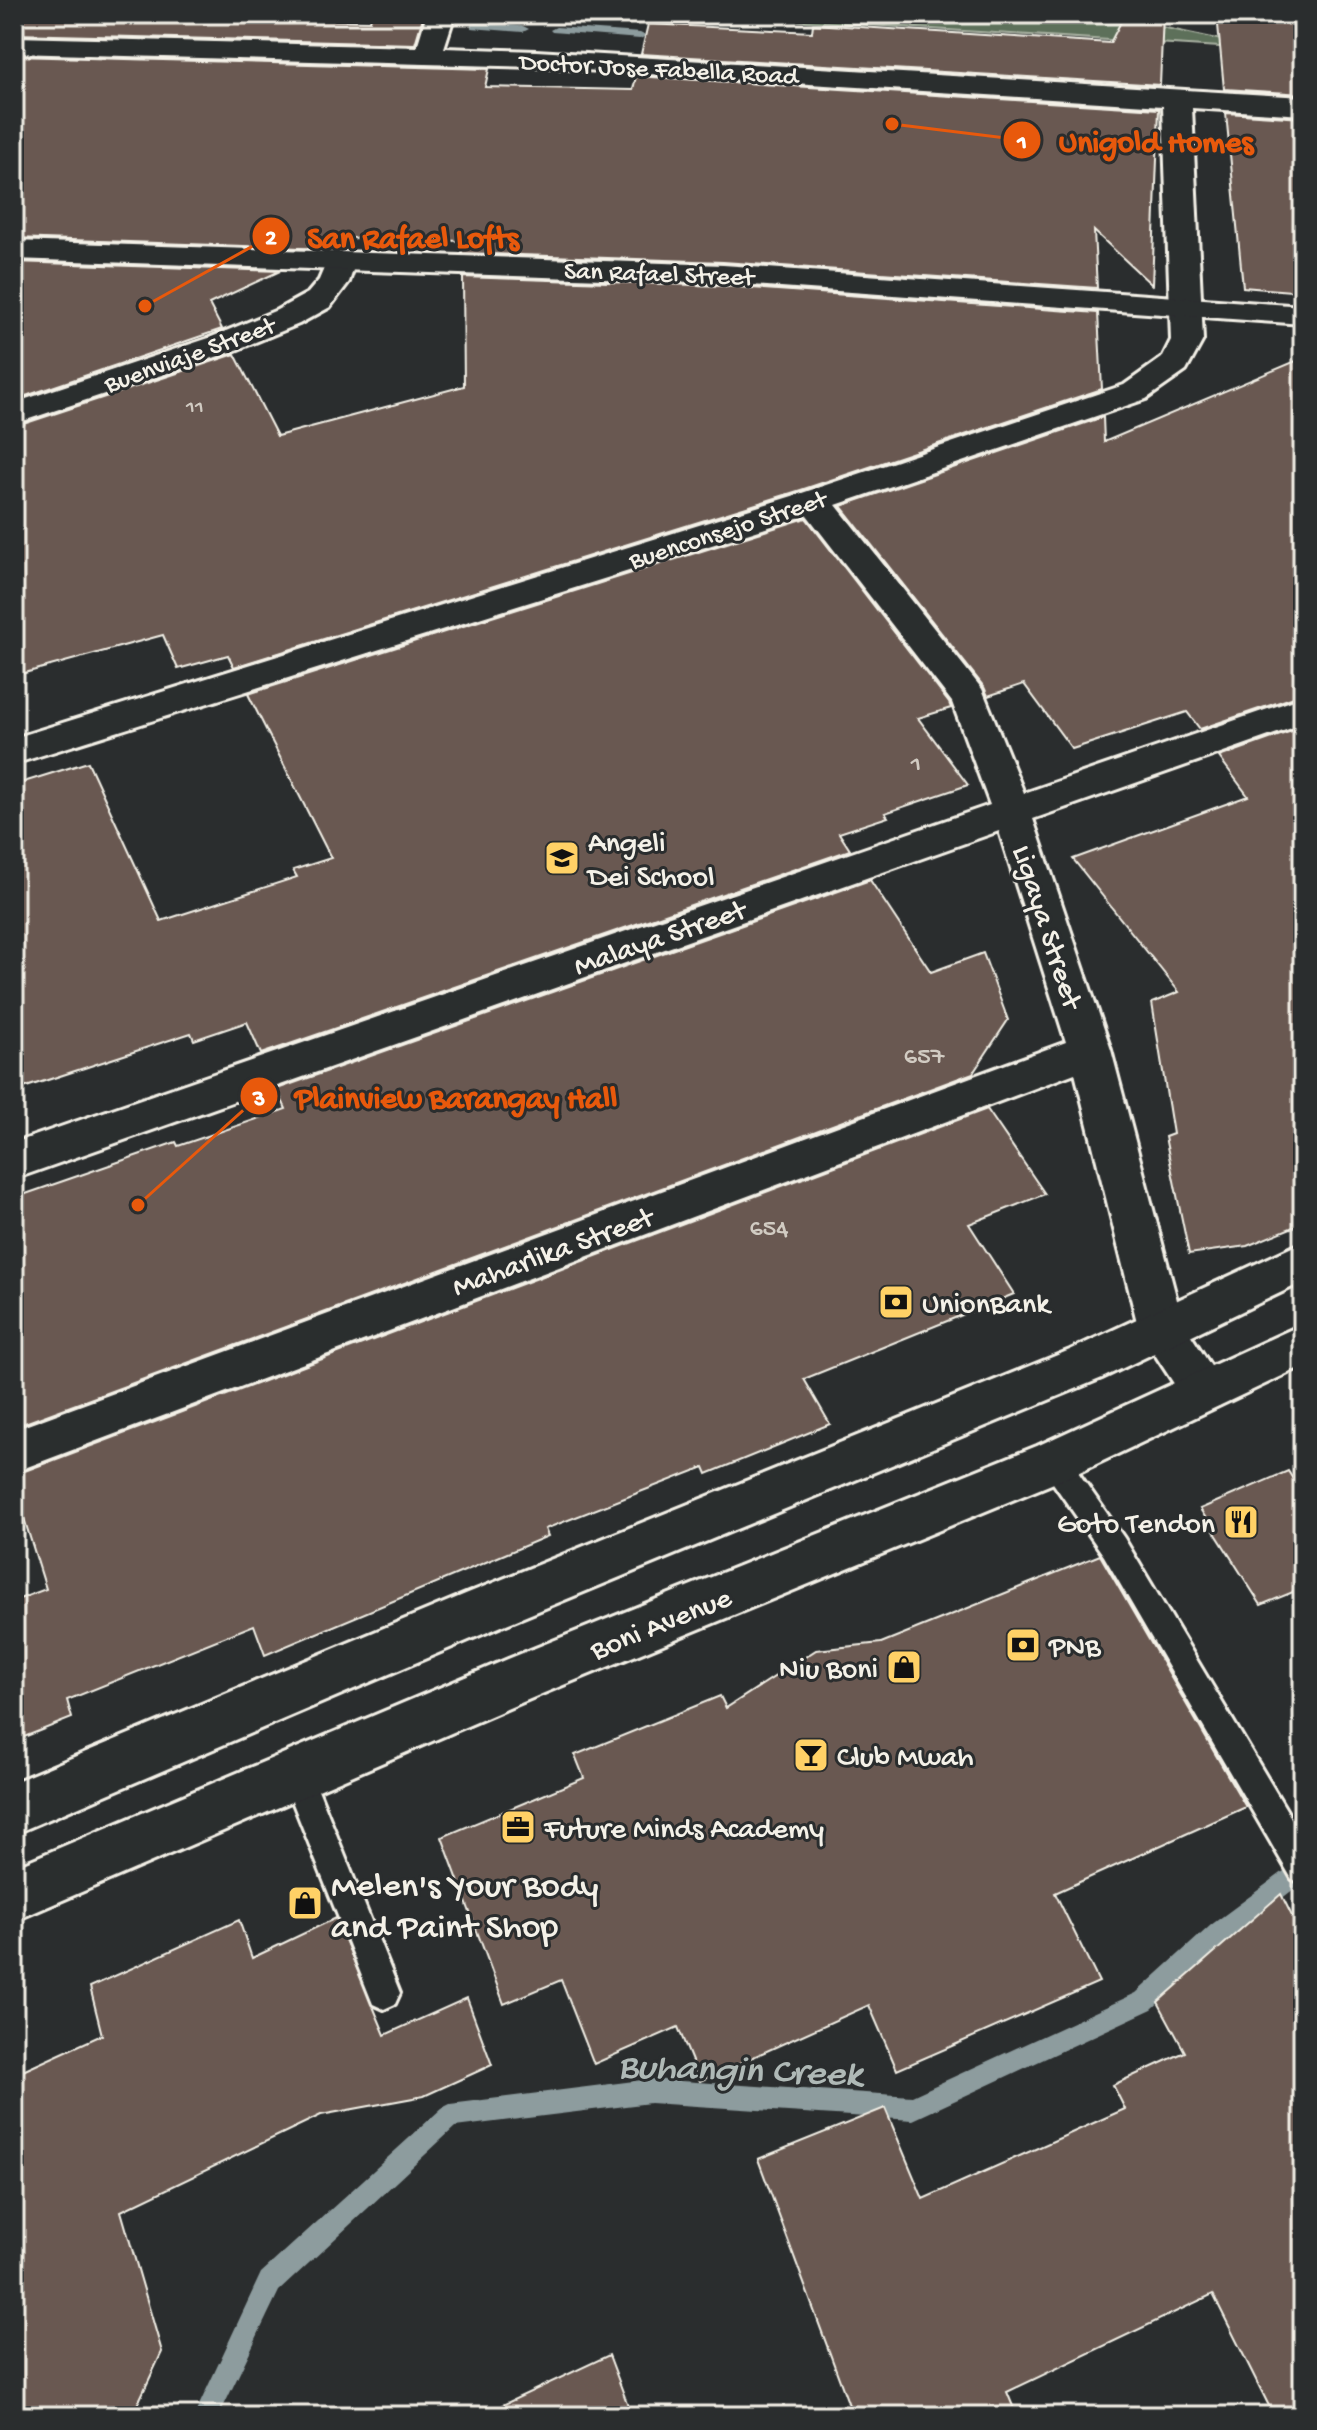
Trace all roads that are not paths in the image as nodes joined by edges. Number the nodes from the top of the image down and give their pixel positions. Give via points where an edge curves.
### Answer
1 (441, 14) edge
2 (14, 45) edge
3 (428, 55) junction
4 (1177, 98) junction
5 (1303, 106) edge
6 (14, 250) edge
7 (341, 261) junction
8 (1188, 306) junction
9 (1303, 315) edge
10 (14, 414) edge
11 (814, 501) junction
12 (1303, 710) edge
13 (14, 751) edge
14 (1012, 812) junction
15 (1090, 1050) junction
16 (14, 1161) edge
17 (1303, 1261) edge
18 (1162, 1330) junction
19 (1303, 1344) edge
20 (1204, 1391) junction
21 (14, 1451) edge
22 (1054, 1461) junction
23 (296, 1773) junction
24 (14, 1808) edge
25 (1298, 1858) edge
26 (14, 1894) edge
27 (384, 1993) dead end

1 - 3 street
2 - 3 street, Doctor Jose Fabella Road
3 - 4 street, Doctor Jose Fabella Road
4 - 5 street, Doctor Jose Fabella Road
4 - 8 street, Buenconsejo Street
6 - 7 street, San Rafael Street
7 - 8 street, San Rafael Street via 723,274
7 - 10 street, Buenviaje Street via 334,282 319,300 288,317
8 - 9 street, San Rafael Street
8 - 11 street, Buenconsejo Street via 1187,340 1175,364 1135,392
11 - 13 street, Buenconsejo Street
11 - 14 street, Ligaya Street via 969,698
12 - 14 street, Malaya Street
14 - 15 street, Ligaya Street
14 - 16 street, Malaya Street
15 - 18 street, Ligaya Street
15 - 21 street, Maharlika Street
17 - 18 street
18 - 20 street, Ligaya Street
18 - 24 street
19 - 20 street, Boni Avenue
20 - 22 street, Boni Avenue
22 - 23 street, Boni Avenue
22 - 25 lane via 1114,1547
23 - 26 street, Boni Avenue
23 - 27 lane

